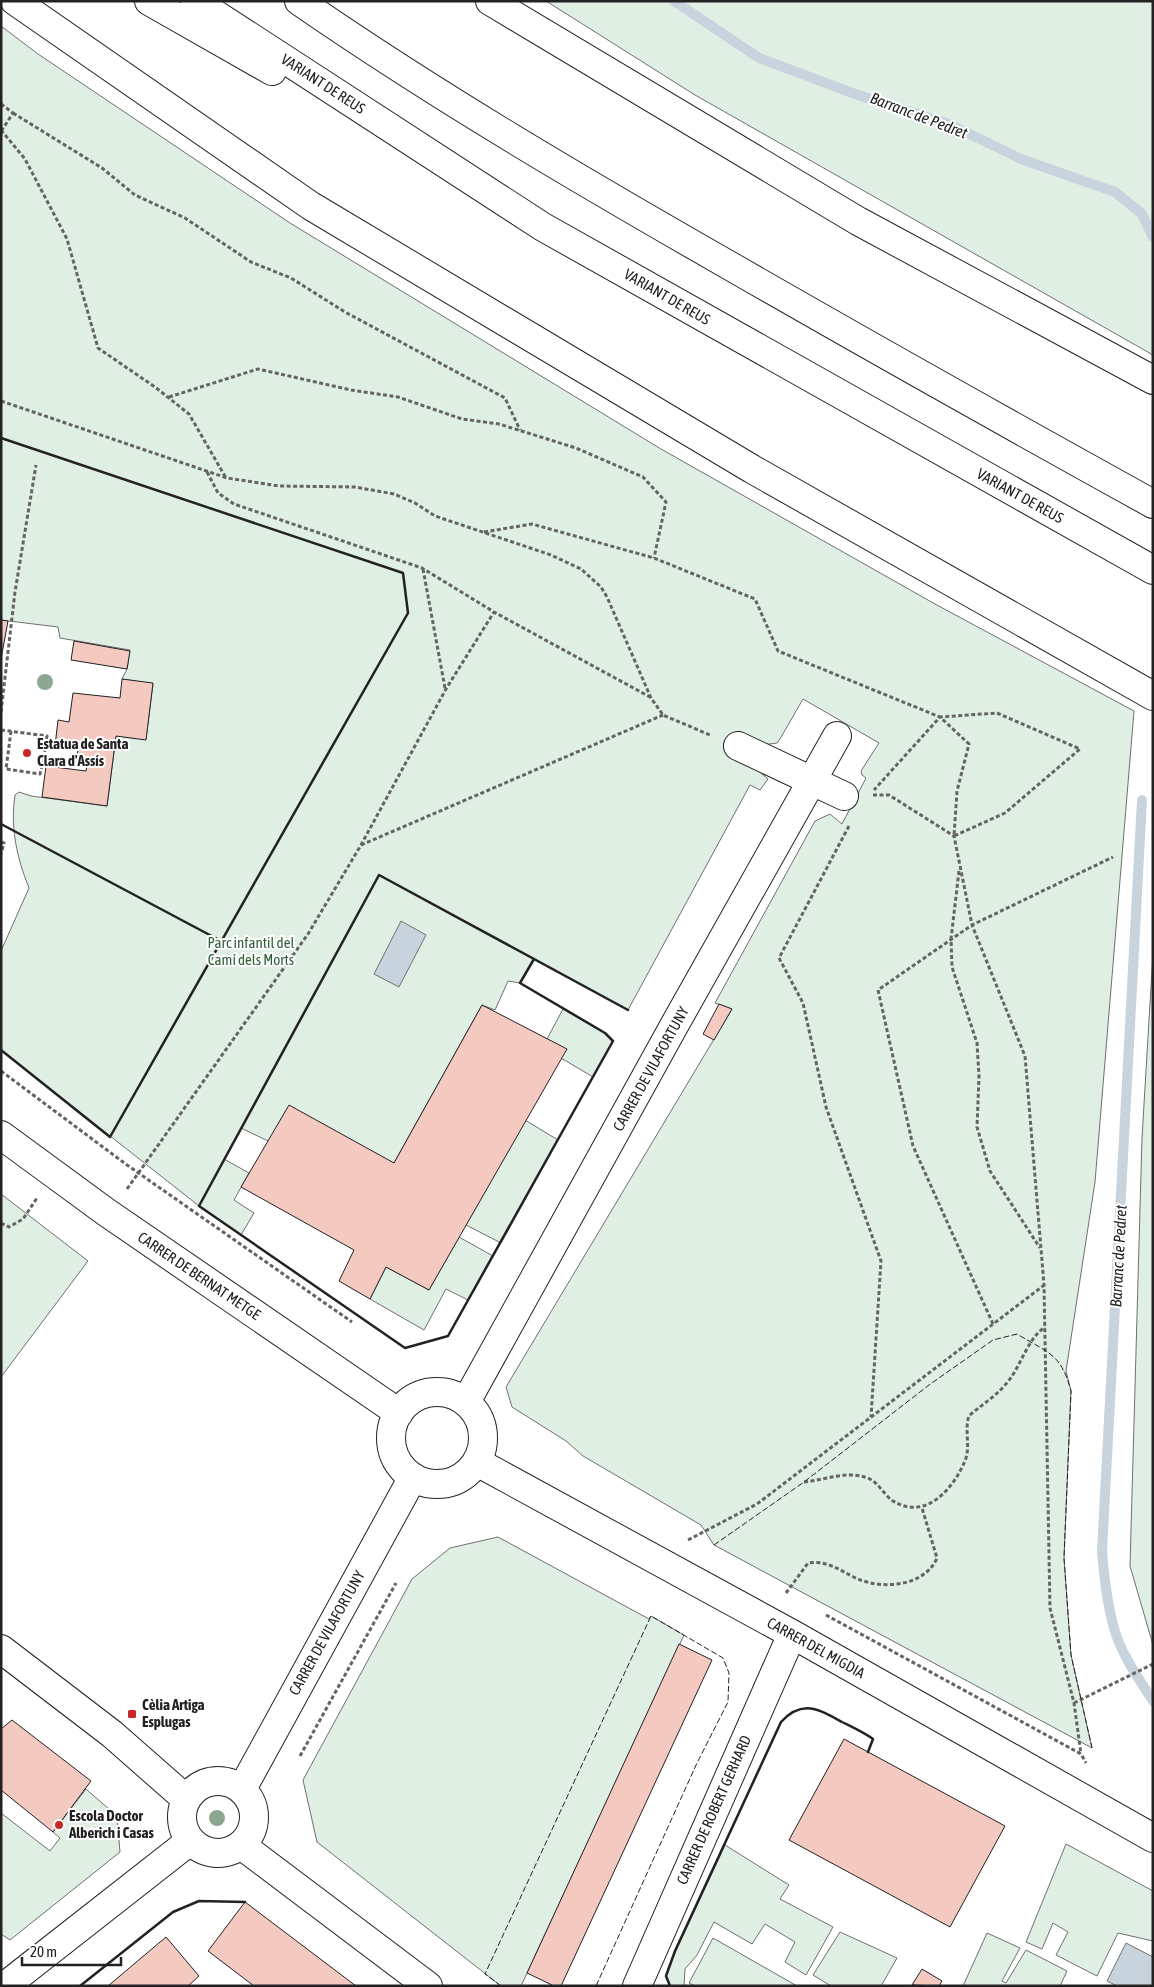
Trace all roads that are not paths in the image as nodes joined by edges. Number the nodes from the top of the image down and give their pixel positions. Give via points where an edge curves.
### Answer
1 (15, 1) edge
2 (149, 1) edge
3 (195, 1) edge
4 (299, 1) edge
5 (490, 1) edge
6 (543, 227) junction
7 (1153, 380) edge
8 (1153, 504) edge
9 (1153, 570) edge
10 (1153, 696) edge
11 (837, 736) dead end
12 (738, 746) road end
13 (812, 781) junction
14 (848, 809) road end
15 (1, 1135) edge
16 (466, 1402) junction
17 (399, 1413) junction
18 (477, 1462) junction
19 (413, 1477) junction
20 (792, 1634) junction
21 (1, 1649) edge
22 (242, 1789) junction
23 (186, 1799) junction
24 (1153, 1838) edge
25 (190, 1841) junction
26 (241, 1845) junction
27 (5, 1986) edge
28 (428, 1986) edge
29 (637, 1986) edge

1 - 10 main road via 311,206 752,469
2 - 6 main road
3 - 6 main road, VARIANT DE REUS
4 - 8 main road via 567,173 938,386
5 - 7 main road via 858,221
6 - 9 main road, VARIANT DE REUS
11 - 13 main road, CARRER DE VILAFORTUNY
12 - 13 main road
13 - 14 main road
13 - 16 main road, CARRER DE VILAFORTUNY
15 - 17 main road, CARRER DE BERNAT METGE via 106,1212
16 - 17 main road via 438,1392 422,1395
16 - 18 main road via 475,1412 484,1437
17 - 19 main road via 392,1426 394,1455
18 - 19 main road via 467,1473 447,1482 426,1483
18 - 20 main road, CARRER DEL MIGDIA
19 - 22 main road, CARRER DE VILAFORTUNY
20 - 24 main road, CARRER DEL MIGDIA
20 - 29 main road, CARRER DE ROBERT GERHARD
21 - 23 main road via 112,1734
22 - 23 main road via 216,1780 194,1789
22 - 26 main road via 252,1803 254,1817 251,1831
23 - 25 main road via 181,1812 182,1826
25 - 26 main road via 204,1851 215,1853
25 - 27 main road
26 - 28 main road

